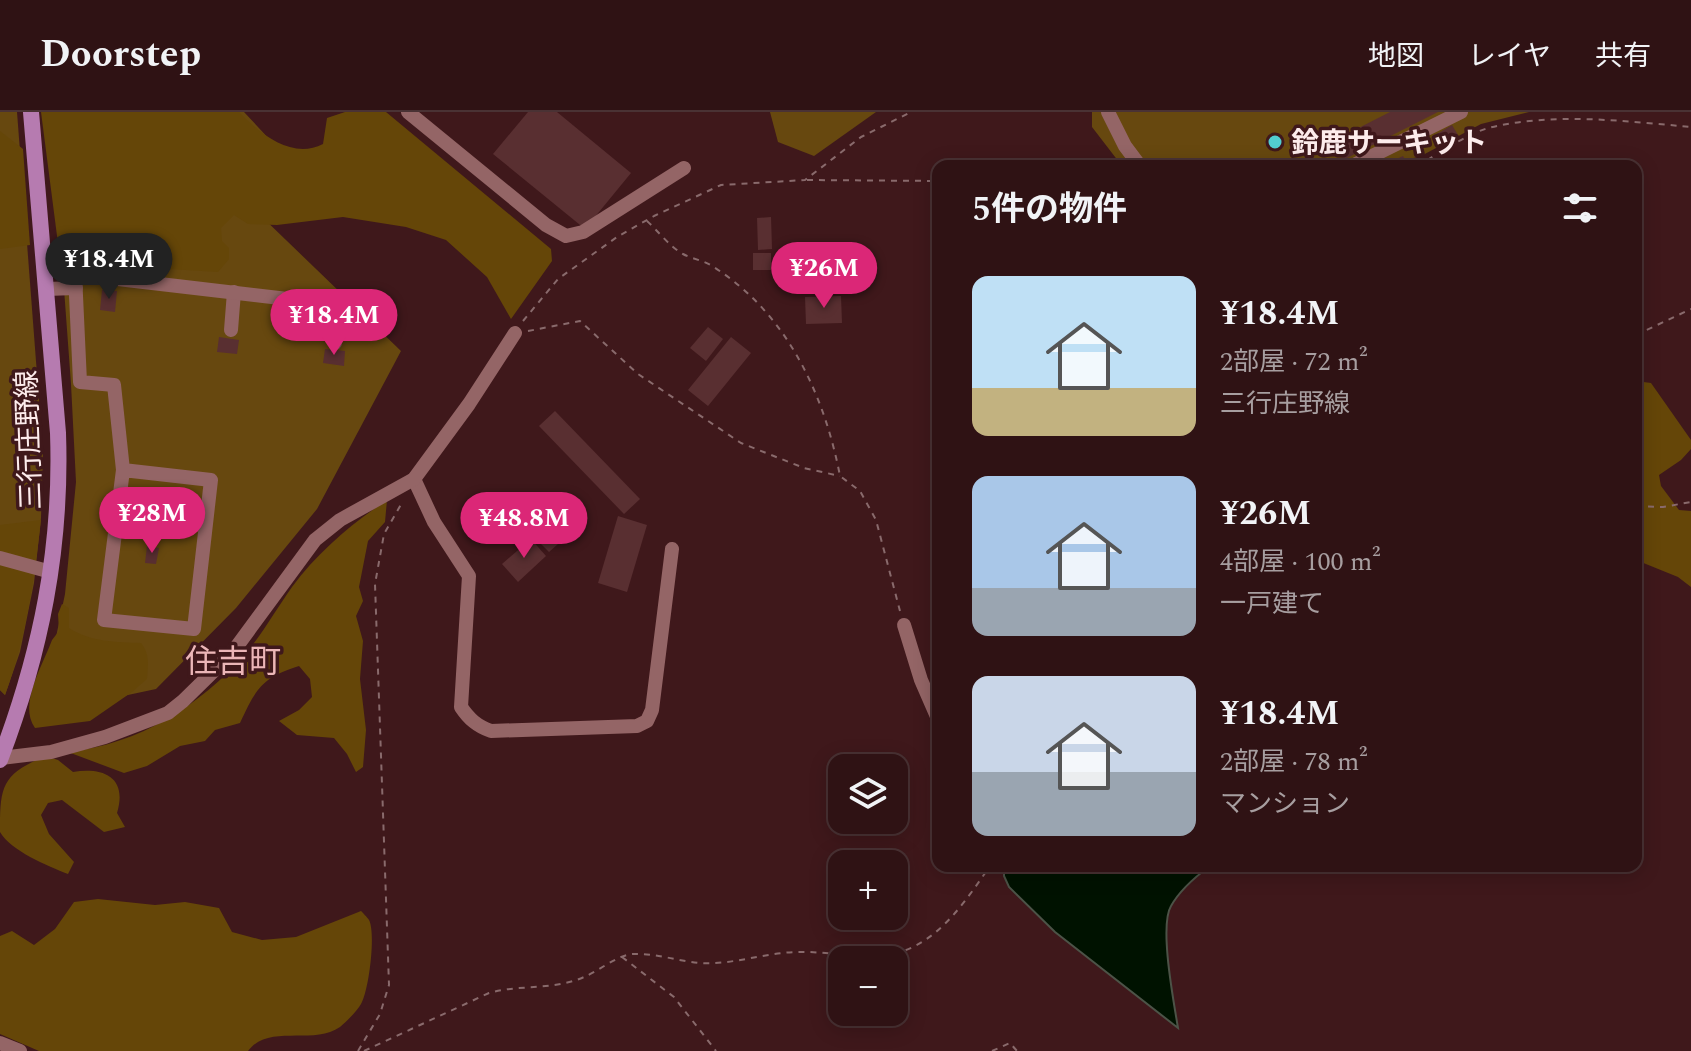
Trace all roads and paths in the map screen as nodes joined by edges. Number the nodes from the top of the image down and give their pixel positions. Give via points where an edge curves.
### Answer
1 (31, 112) edge
2 (408, 112) edge
3 (911, 112) edge
4 (1108, 112) edge
5 (1461, 112) edge
6 (1691, 127) edge
7 (1136, 160) edge
8 (1364, 160) edge
9 (1428, 160) edge
10 (684, 168) dead end
11 (805, 180) junction
12 (932, 181) edge
13 (647, 221) junction
14 (76, 288) junction
15 (46, 289) junction
16 (234, 292) junction
17 (1691, 309) edge
18 (231, 330) dead end
19 (1642, 332) edge
20 (515, 333) junction
21 (335, 343) dead end
22 (123, 470) junction
23 (840, 476) junction
24 (414, 479) junction
25 (1691, 502) edge
26 (1642, 506) edge
27 (672, 549) dead end
28 (0, 558) edge
29 (51, 572) junction
30 (904, 625) joint
31 (932, 705) edge
32 (6, 721) edge
33 (0, 759) edge
34 (986, 872) edge
35 (622, 957) junction
36 (0, 1043) edge
37 (20, 1051) edge
38 (358, 1051) edge
39 (364, 1051) edge
40 (716, 1051) edge
41 (992, 1051) edge
42 (1017, 1051) edge

1 - 15 main road, 三行庄野線
2 - 10 street via 566,236 583,232
3 - 11 path via 861,137
4 - 7 street
5 - 8 street
6 - 9 path via 1564,116 1519,120 1482,130
11 - 12 path
11 - 13 path via 721,185
13 - 20 path via 558,279
13 - 23 path via 681,253 711,265 767,310 805,370 831,431
14 - 15 street
14 - 16 street via 75,274
14 - 22 street via 80,382 114,385
15 - 29 main road, 三行庄野線 via 59,487
16 - 18 street
16 - 21 street via 339,305
17 - 19 path
20 - 23 path via 580,321 638,374 741,443
20 - 24 street
22 - 22 street via 104,620 194,629 211,480
23 - 30 path via 860,491 876,520
24 - 27 street via 469,576 461,707 468,718 491,731 637,726 647,721
24 - 33 street via 315,540 232,653 168,713 73,747
24 - 38 path via 384,534 375,584 389,985 380,1014
25 - 26 path
28 - 29 street
29 - 32 main road, 三行庄野線 via 39,639
30 - 31 street
32 - 33 main road, 三行庄野線
34 - 35 path via 951,919 899,953 780,953 719,964 645,954
35 - 39 path via 581,979 489,993
35 - 40 path via 674,997
36 - 37 street
41 - 42 path via 1010,1043

